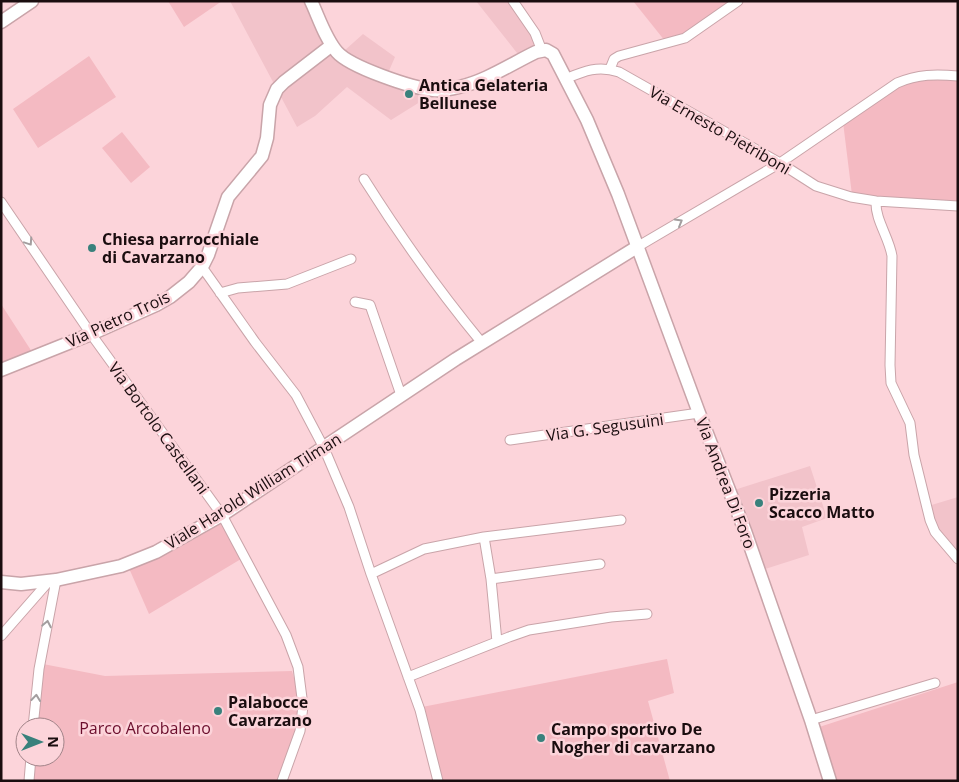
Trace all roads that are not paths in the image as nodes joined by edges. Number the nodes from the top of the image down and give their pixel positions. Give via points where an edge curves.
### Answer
1 (32, 1) edge
2 (514, 1) edge
3 (738, 1) edge
4 (312, 4) edge
5 (1, 22) edge
6 (332, 45) junction
7 (542, 51) junction
8 (610, 69) junction
9 (958, 76) edge
10 (565, 79) junction
11 (780, 163) junction
12 (364, 179) dead end
13 (876, 201) junction
14 (1, 202) edge
15 (958, 206) edge
16 (637, 247) junction
17 (351, 259) dead end
18 (202, 267) junction
19 (220, 293) junction
20 (355, 302) dead end
21 (90, 334) junction
22 (482, 343) junction
23 (1, 370) edge
24 (401, 395) junction
25 (699, 414) junction
26 (510, 440) dead end
27 (324, 448) junction
28 (222, 514) junction
29 (622, 520) dead end
30 (484, 537) junction
31 (958, 559) edge
32 (600, 564) dead end
33 (370, 574) junction
34 (492, 579) junction
35 (53, 580) junction
36 (1, 582) edge
37 (647, 614) dead end
38 (1, 636) edge
39 (498, 642) junction
40 (408, 676) junction
41 (935, 683) dead end
42 (34, 717) edge
43 (811, 720) junction
44 (30, 767) edge
45 (29, 781) edge
46 (282, 781) edge
47 (438, 781) edge
48 (830, 781) edge

1 - 5 street
2 - 7 street via 535,33
3 - 8 street via 692,35 619,56
4 - 6 street
6 - 7 street via 342,57 358,66 434,90 470,84
6 - 18 street, Via Pietro Trois via 277,89 270,105 262,156 228,197
7 - 10 street, Via Andrea Di Foro via 552,54
8 - 10 street, Via Ernesto Pietriboni via 593,68
8 - 11 street, Via Ernesto Pietriboni
9 - 11 street via 924,74 897,83
10 - 16 street, Via Andrea Di Foro via 587,120
11 - 13 street, Via Ernesto Pietriboni via 816,186
16 -> 11 street
12 - 22 street via 396,230
13 - 15 street, Via Ernesto Pietriboni
13 - 31 street via 876,212 892,256 891,383 910,423 914,455 930,520
14 -> 21 street, Via Bortolo Castellani
16 - 22 street, Viale Harold William Tilman
16 - 25 street, Via Andrea Di Foro
17 - 19 street via 287,284 238,288
18 - 19 street
18 - 21 street, Via Pietro Trois via 170,297
19 - 27 street via 296,395
20 - 24 street via 370,305
21 - 23 street, Via Pietro Trois
21 - 28 street, Via Bortolo Castellani
22 - 24 street, Viale Harold William Tilman
24 - 27 street, Viale Harold William Tilman
25 - 26 street, Via G. Segusuini
25 - 43 street, Via Andrea Di Foro via 745,531
27 - 28 street, Viale Harold William Tilman
27 - 33 street via 349,507
28 - 35 street, Viale Harold William Tilman via 156,552 121,566
28 - 46 street, Via Bortolo Castellani via 286,635 298,667 302,717
29 - 30 street
30 - 33 street via 424,549
30 - 34 street
32 - 34 street
33 - 40 street
34 - 39 street
35 - 36 street, Viale Harold William Tilman via 21,584
35 - 38 street
42 -> 35 street
37 - 39 street via 529,630
39 - 40 street
40 - 47 street
41 - 43 street
43 - 48 street, Via Andrea Di Foro
44 - 45 street

